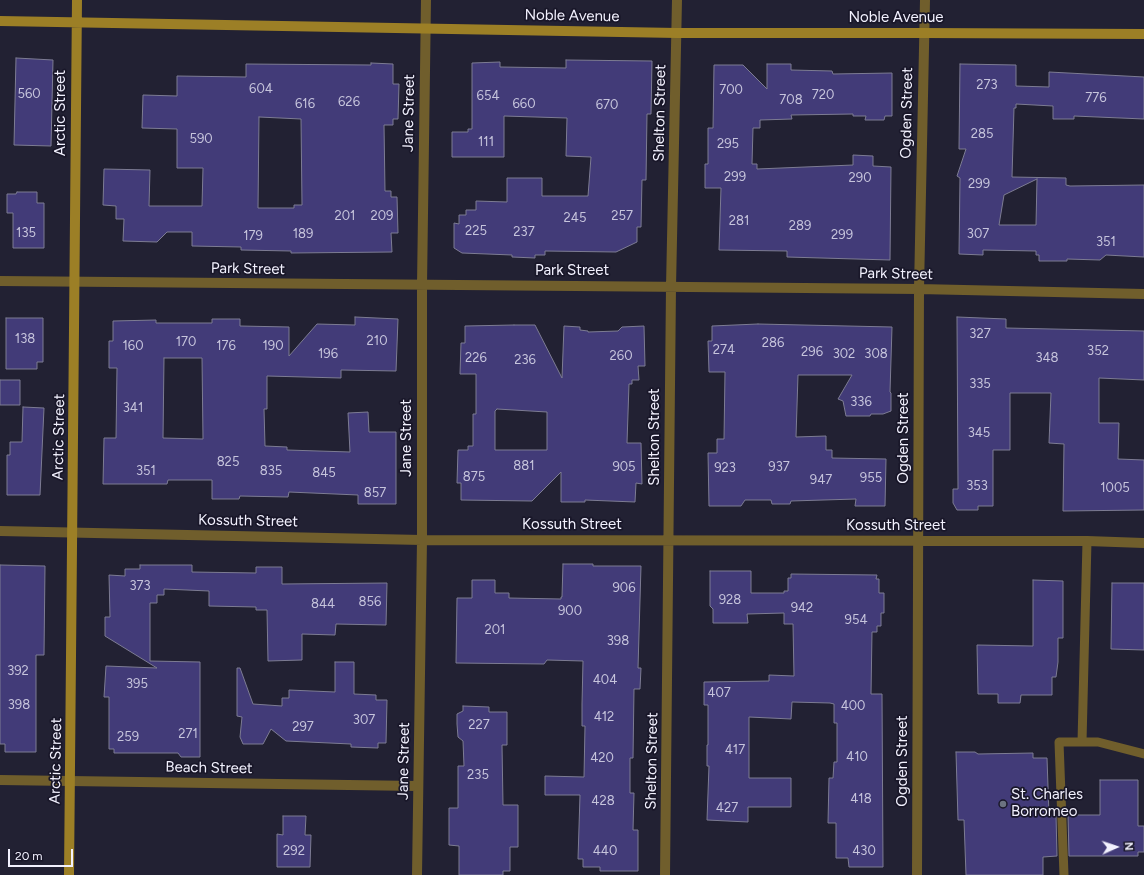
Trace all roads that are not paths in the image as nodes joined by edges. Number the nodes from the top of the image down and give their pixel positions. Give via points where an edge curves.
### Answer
1 (77, 0) edge
2 (426, 0) edge
3 (677, 0) edge
4 (925, 0) edge
5 (0, 21) edge
6 (77, 22) junction
7 (425, 28) junction
8 (924, 32) junction
9 (676, 33) junction
10 (1144, 34) edge
11 (0, 281) edge
12 (75, 282) junction
13 (422, 286) junction
14 (671, 287) junction
15 (919, 289) junction
16 (1144, 294) edge
17 (0, 531) edge
18 (73, 531) junction
19 (422, 540) junction
20 (669, 540) junction
21 (920, 541) junction
22 (1087, 541) junction
23 (1144, 543) edge
24 (1082, 742) junction
25 (1144, 754) edge
26 (0, 780) edge
27 (71, 781) junction
28 (418, 786) junction
29 (69, 875) edge
30 (417, 875) edge
31 (666, 875) edge
32 (917, 875) edge
33 (1064, 875) edge

1 - 6 main road, Arctic Street
2 - 7 street, Jane Street
3 - 9 street, Shelton Street
4 - 8 street, Ogden Street
5 - 6 main road, Noble Avenue
6 - 7 main road, Noble Avenue
6 - 12 main road, Arctic Street
7 - 9 main road, Noble Avenue
7 - 13 street, Jane Street
8 - 9 main road, Noble Avenue
8 - 10 main road, Noble Avenue
8 - 15 street, Ogden Street
9 - 14 street, Shelton Street
11 - 12 street, Park Street
12 - 13 street, Park Street
12 - 18 main road, Arctic Street
13 - 14 street, Park Street
13 - 19 street, Jane Street
14 - 15 street, Park Street
14 - 20 street, Shelton Street
15 - 16 street, Park Street
15 - 21 street, Ogden Street
17 - 18 street, Kossuth Street
18 - 19 street, Kossuth Street
18 - 27 main road, Arctic Street
19 - 20 street, Kossuth Street
19 - 28 street, Jane Street
20 - 21 street, Kossuth Street
20 - 31 street, Shelton Street
21 - 22 street, Kossuth Street
21 - 32 street, Ogden Street
22 - 23 street, Kossuth Street
22 - 24 lane
24 - 25 lane via 1098,742
24 - 33 lane via 1059,742
26 - 27 street, Beach Street
27 - 28 street, Beach Street
27 - 29 main road, Arctic Street
28 - 30 street, Jane Street

